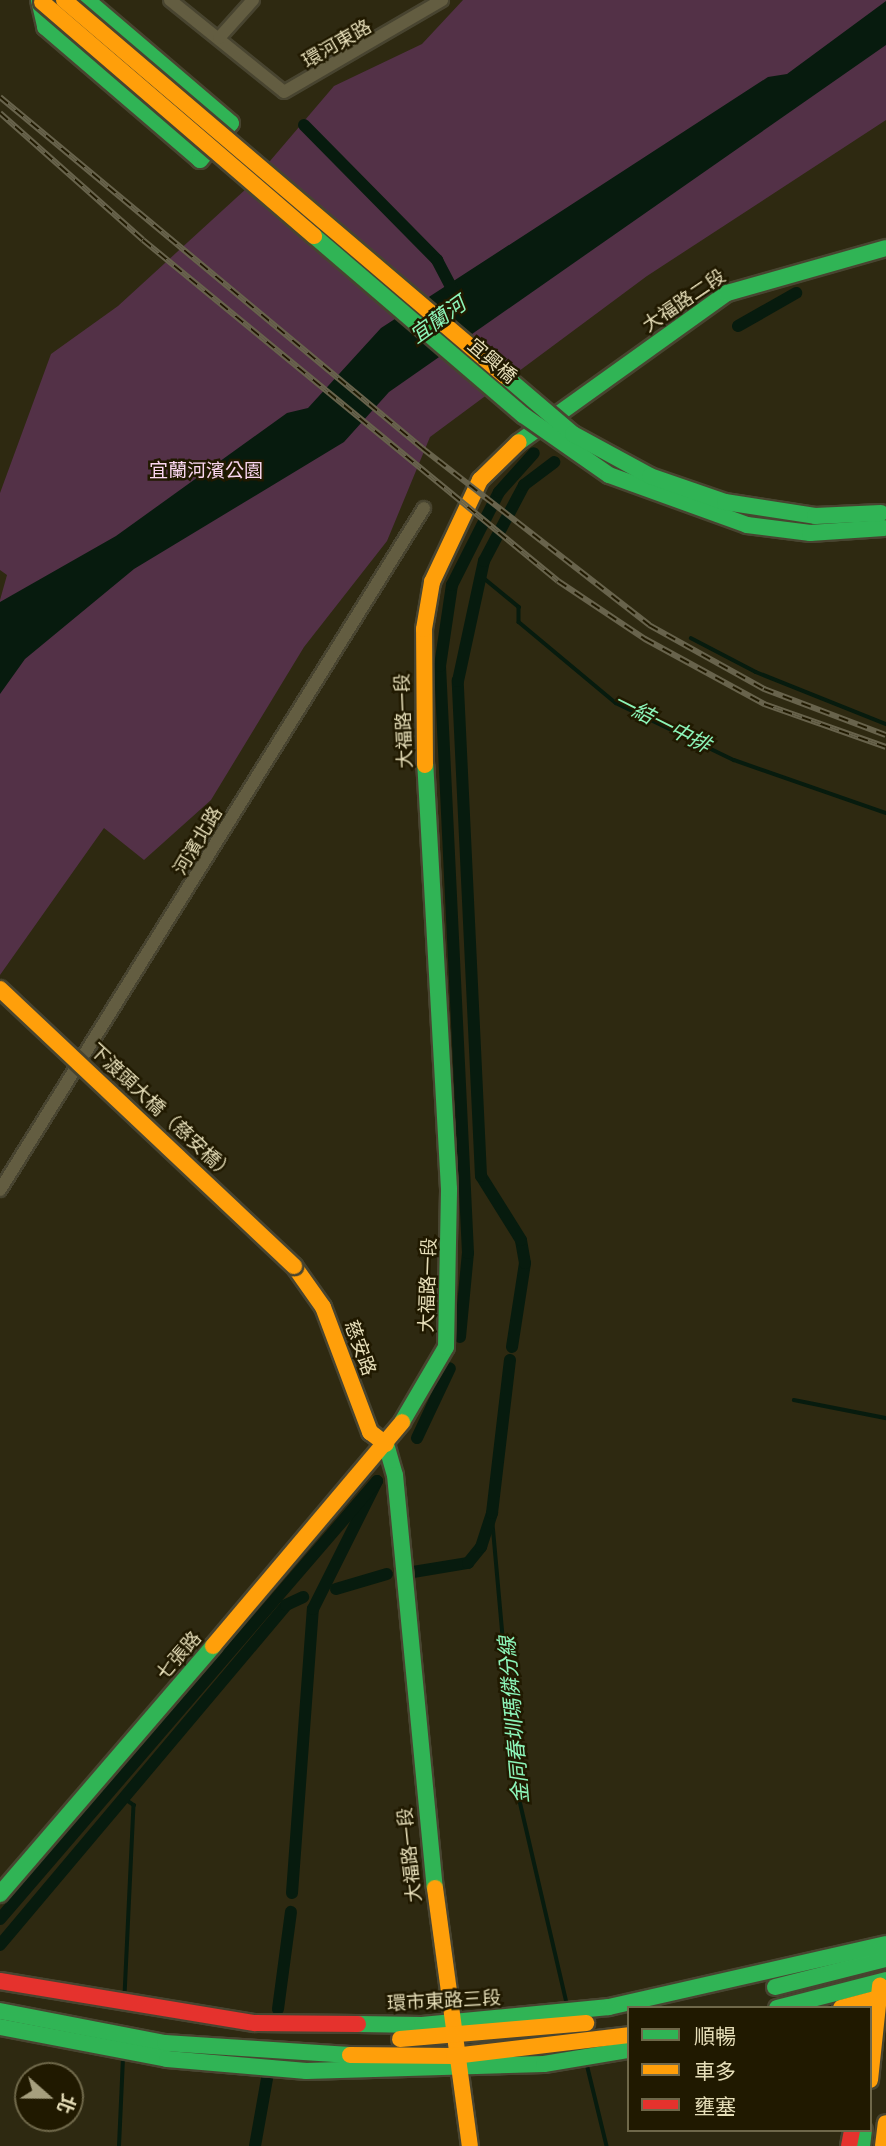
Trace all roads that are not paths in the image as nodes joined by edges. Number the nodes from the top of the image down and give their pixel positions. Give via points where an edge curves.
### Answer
1 (64, 0) edge
2 (87, 0) edge
3 (170, 0) edge
4 (253, 0) edge
5 (442, 0) edge
6 (41, 1) edge
7 (219, 38) junction
8 (214, 108) junction
9 (183, 145) junction
10 (886, 248) edge
11 (527, 436) joint
12 (424, 508) dead end
13 (884, 520) edge
14 (0, 989) edge
15 (0, 1190) edge
16 (294, 1266) joint
17 (386, 1444) junction
18 (0, 1894) edge
19 (884, 1951) edge
20 (0, 1981) edge
21 (883, 1989) edge
22 (0, 1992) edge
23 (683, 2006) edge
24 (787, 2006) edge
25 (845, 2006) edge
26 (0, 2011) edge
27 (627, 2016) edge
28 (0, 2026) edge
29 (452, 2031) junction
30 (627, 2035) edge
31 (627, 2050) edge
32 (455, 2062) junction
33 (872, 2066) edge
34 (886, 2123) edge
35 (470, 2146) edge
36 (883, 2146) edge

1 - 13 main road, 宜興橋, bridge via 573,434 650,476 725,502 815,516
2 - 8 main road
3 - 7 street
4 - 7 street
5 - 7 street, 環河東路 via 284,92
6 - 9 main road via 45,27
6 - 13 main road, 宜興橋, bridge via 542,431 609,475 747,525 810,533
8 - 9 main road
8 - 9 main road via 231,123 216,142 200,160
10 - 11 main road, 大福路二段 via 727,293
11 - 17 main road, 大福路一段 via 480,480 465,505 432,582 424,629 450,1310 446,1347
12 - 15 street, 河濱北路
14 - 16 main road, 下渡頭大橋（慈安橋）, bridge
16 - 17 main road, 慈安路 via 323,1307 370,1432
17 - 18 main road, 七張路
17 - 29 main road, 大福路一段 via 395,1475
19 - 21 main road
19 - 23 main road
19 - 29 main road, 環市東路三段 via 679,1994
20 - 29 main road, 環市東路三段 via 255,2023
21 - 24 main road
21 - 25 main road
21 - 33 main road
22 - 29 main road, 環市東路三段 via 257,2035
26 - 32 main road via 178,2044
27 - 29 main road, 環市東路三段
28 - 32 main road via 109,2050 266,2069
29 - 32 main road, 大福路一段
30 - 32 main road
31 - 32 main road via 544,2064
32 - 35 main road, 大福路一段
34 - 36 main road

